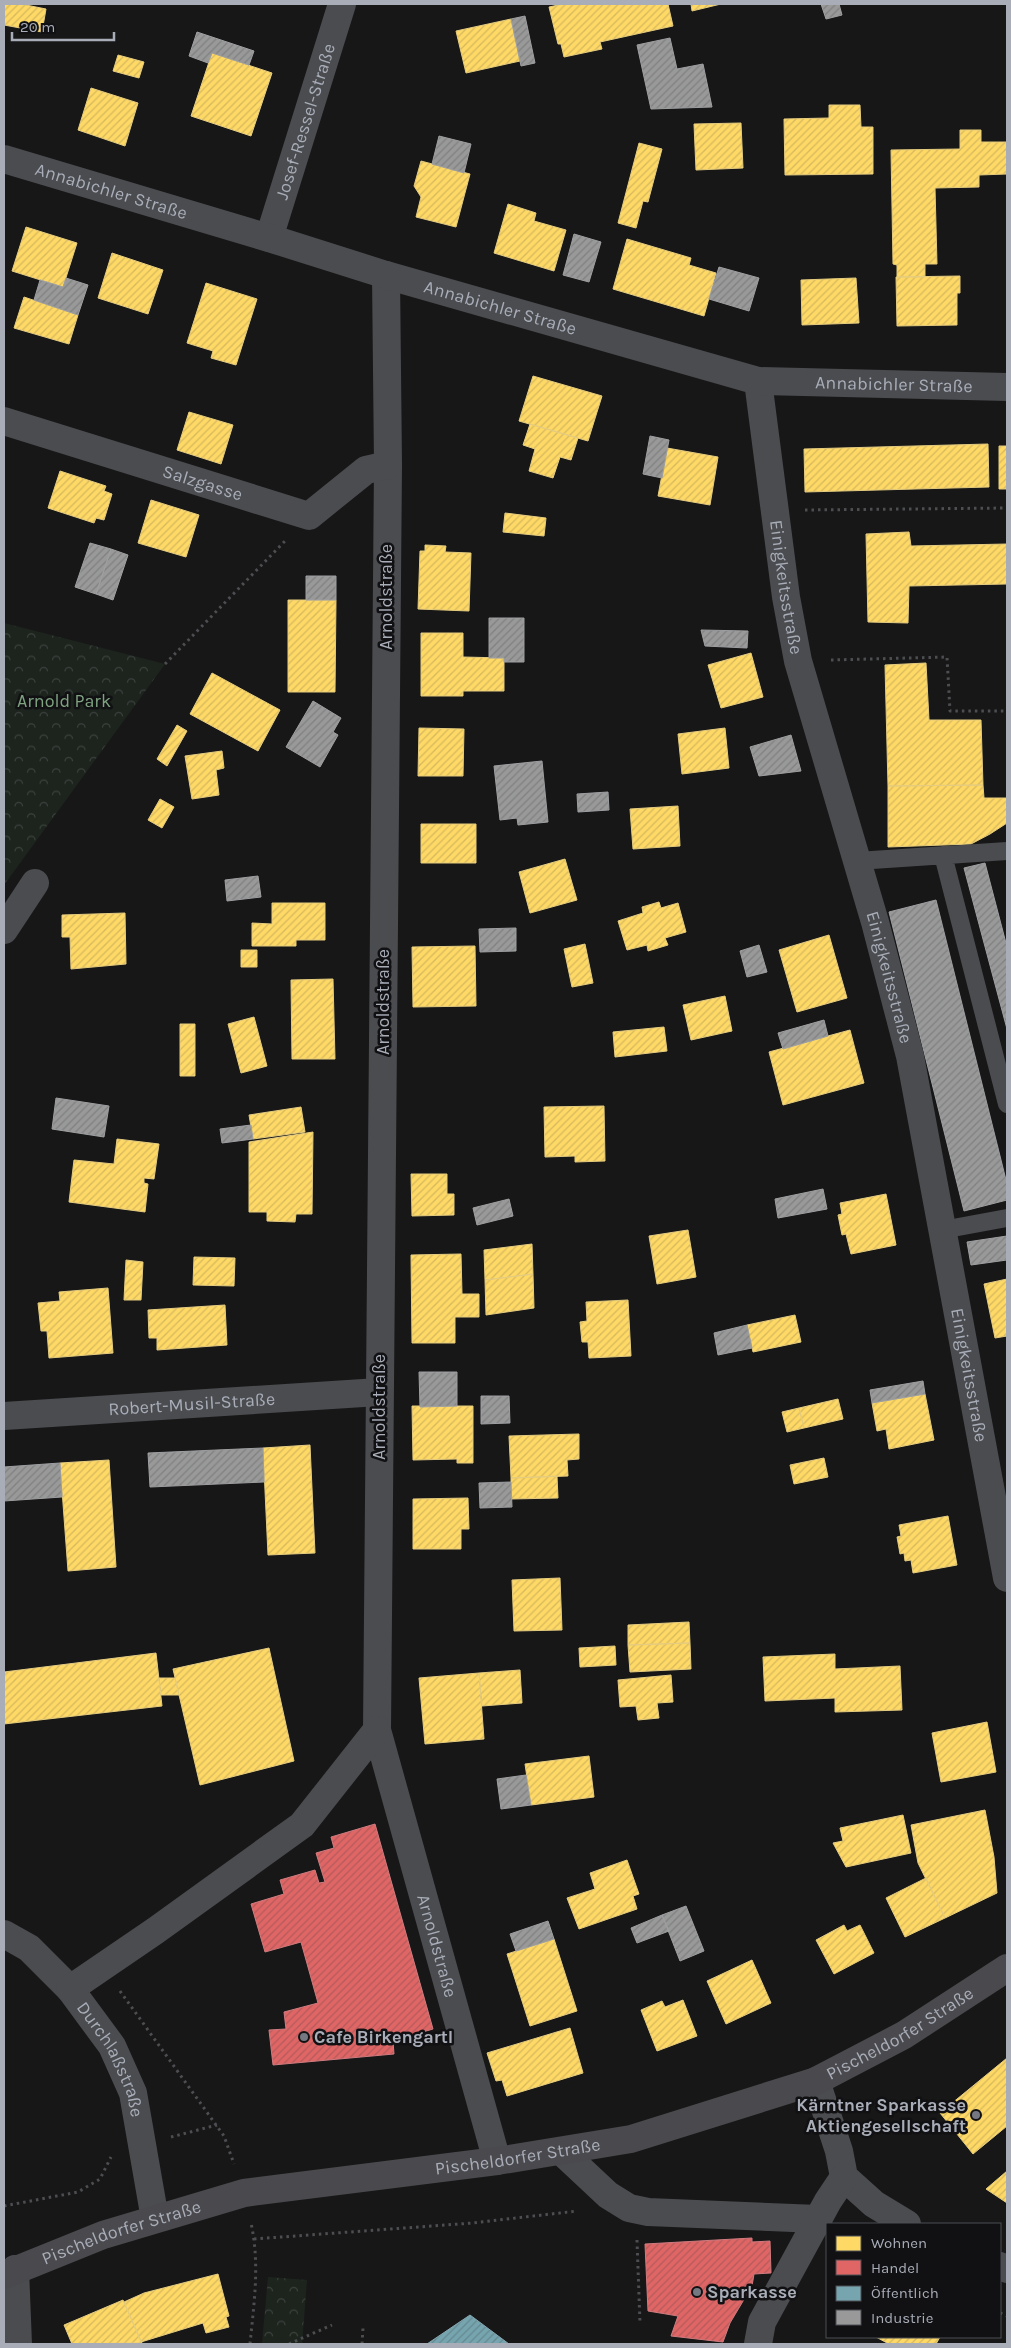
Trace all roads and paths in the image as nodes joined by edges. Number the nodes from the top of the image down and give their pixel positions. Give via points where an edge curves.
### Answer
1 (342, 4) edge
2 (4, 159) edge
3 (269, 238) junction
4 (386, 275) junction
5 (758, 380) junction
6 (1007, 387) edge
7 (4, 421) edge
8 (388, 465) junction
9 (1007, 508) edge
10 (775, 511) junction
11 (309, 516) junction
12 (798, 661) junction
13 (165, 664) dead end
14 (1007, 711) edge
15 (1007, 851) edge
16 (943, 855) junction
17 (857, 861) junction
18 (35, 883) dead end
19 (4, 930) edge
20 (1007, 1104) edge
21 (1007, 1218) edge
22 (942, 1230) junction
23 (380, 1392) junction
24 (4, 1416) edge
25 (1007, 1578) edge
26 (377, 1730) junction
27 (4, 1934) edge
28 (103, 1967) junction
29 (1007, 1968) edge
30 (70, 1989) junction
31 (816, 2080) junction
32 (217, 2125) junction
33 (142, 2144) junction
34 (561, 2151) junction
35 (496, 2161) junction
36 (844, 2177) junction
37 (244, 2194) junction
38 (4, 2206) edge
39 (625, 2206) junction
40 (569, 2212) junction
41 (578, 2214) dead end
42 (155, 2219) junction
43 (818, 2219) junction
44 (904, 2223) edge
45 (637, 2236) dead end
46 (10, 2272) edge
47 (640, 2323) dead end
48 (332, 2325) dead end
49 (363, 2328) dead end
50 (18, 2344) edge
51 (250, 2344) edge
52 (289, 2344) edge
53 (362, 2344) edge
54 (758, 2344) edge

1 - 3 street, Josef-Ressel-Straße
2 - 3 street, Annabichler Straße
3 - 4 street, Annabichler Straße
4 - 5 street, Annabichler Straße
4 - 8 street, Arnoldstraße
5 - 6 street, Annabichler Straße
5 - 10 street, Einigkeitsstraße
7 - 11 street, Salzgasse
8 - 11 street via 366,470
8 - 23 street, Arnoldstraße
9 - 10 path
10 - 12 street, Einigkeitsstraße
11 - 13 path
12 - 14 path via 947,657 950,711
12 - 17 street, Einigkeitsstraße
15 - 16 lane
16 - 17 lane
16 - 20 lane
17 - 22 street, Einigkeitsstraße via 910,1056
18 - 19 street
21 - 22 lane
22 - 25 street, Einigkeitsstraße
23 - 24 street, Robert-Musil-Straße
23 - 26 street, Arnoldstraße
26 - 28 street via 302,1825
26 - 35 street, Arnoldstraße
27 - 30 street, Durchlaßstraße via 29,1948
28 - 30 street
28 - 32 path
29 - 31 main road, Pischeldorfer Straße via 904,2036
30 - 33 street, Durchlaßstraße via 112,2046 132,2093
31 - 34 main road, Pischeldorfer Straße via 631,2139
31 - 36 street
32 - 33 path
32 - 37 path via 224,2136
33 - 38 path via 112,2156 100,2179 78,2192
33 - 42 street, Durchlaßstraße
34 - 35 main road, Pischeldorfer Straße
34 - 39 street via 608,2196
35 - 37 main road, Pischeldorfer Straße
36 - 43 street
36 - 44 street via 874,2204
37 - 42 main road, Pischeldorfer Straße
39 - 40 path
39 - 43 street via 648,2212
40 - 41 path
40 - 51 path via 473,2223 254,2239 257,2272
42 - 46 main road, Pischeldorfer Straße via 103,2235
43 - 54 street via 762,2322
45 - 47 path
46 - 50 street
48 - 52 path
49 - 53 path

